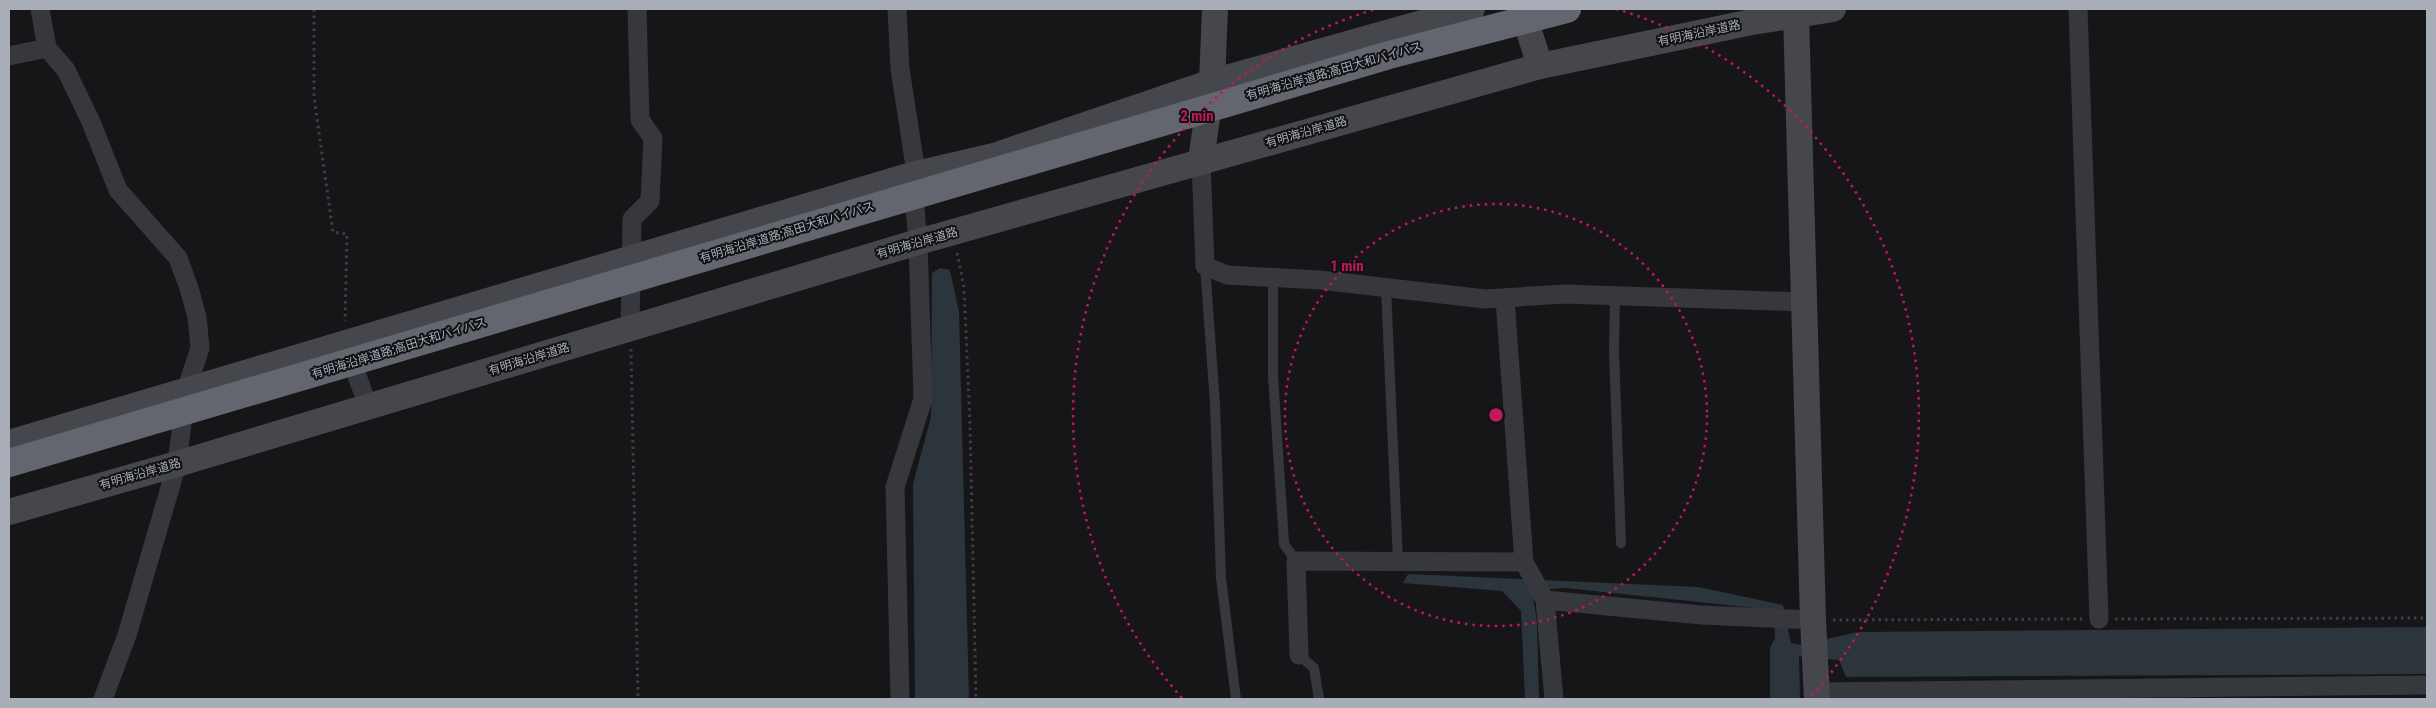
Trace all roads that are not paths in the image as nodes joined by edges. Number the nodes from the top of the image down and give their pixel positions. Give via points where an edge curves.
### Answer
1 (40, 9) edge
2 (637, 9) edge
3 (897, 9) edge
4 (1215, 9) edge
5 (1472, 9) edge
6 (1522, 9) edge
7 (1567, 9) edge
8 (1833, 9) edge
9 (2078, 9) edge
10 (1796, 11) edge
11 (47, 48) junction
12 (9, 56) edge
13 (1540, 66) junction
14 (1212, 82) junction
15 (1202, 161) junction
16 (912, 175) junction
17 (918, 242) junction
18 (633, 258) junction
19 (1205, 266) junction
20 (1273, 277) junction
21 (1386, 288) junction
22 (1615, 296) junction
23 (1505, 299) junction
24 (1806, 302) junction
25 (630, 328) junction
26 (345, 342) junction
27 (186, 391) junction
28 (368, 406) junction
29 (9, 443) edge
30 (9, 463) edge
31 (177, 464) junction
32 (9, 512) edge
33 (1621, 543) dead end
34 (1296, 561) junction
35 (1398, 561) junction
36 (1524, 562) junction
37 (1545, 600) junction
38 (2100, 619) road end
39 (1813, 620) junction
40 (1299, 656) joint
41 (2427, 684) edge
42 (2372, 692) edge
43 (1817, 696) edge
44 (104, 699) edge
45 (900, 699) edge
46 (1236, 699) edge
47 (1318, 699) edge
48 (1554, 699) edge

1 - 11 street
2 - 18 street via 640,120 652,138 650,201 632,220
3 - 16 street via 900,69 915,166
4 - 14 main road
5 - 14 main road
6 - 13 main road
7 - 30 highway, 有明海沿岸道路;高田大和バイパス, bridge via 1389,55
8 - 10 main road, 有明海沿岸道路
9 - 38 street
10 - 13 main road, 有明海沿岸道路
10 - 24 main road
11 - 12 street
11 - 27 street via 66,70 118,190 178,258 197,317 200,348
13 - 15 main road, 有明海沿岸道路
14 - 15 main road
14 - 16 main road via 994,156
15 - 17 main road, 有明海沿岸道路
15 - 19 street
16 - 17 street
16 - 18 main road
17 - 25 main road, 有明海沿岸道路
17 - 45 street via 923,399 895,487
18 - 25 street
18 - 26 main road
19 - 20 street via 1228,275
19 - 46 lane via 1215,404 1221,578
20 - 21 street
20 - 34 lane via 1273,376 1284,544
21 - 23 street
21 - 35 lane
22 - 23 street via 1564,294
22 - 24 street
22 - 33 lane
23 - 36 street
24 - 39 main road
25 - 28 main road, 有明海沿岸道路
26 - 27 main road
26 - 28 street
27 - 29 main road
27 - 31 street
28 - 31 main road, 有明海沿岸道路
31 - 32 main road, 有明海沿岸道路
31 - 44 street via 127,635
34 - 35 street
34 - 40 street
35 - 36 street
36 - 37 street
37 - 39 street via 1702,615
37 - 48 street
39 - 43 main road
40 - 47 lane via 1314,668
41 - 42 street
42 - 43 street

